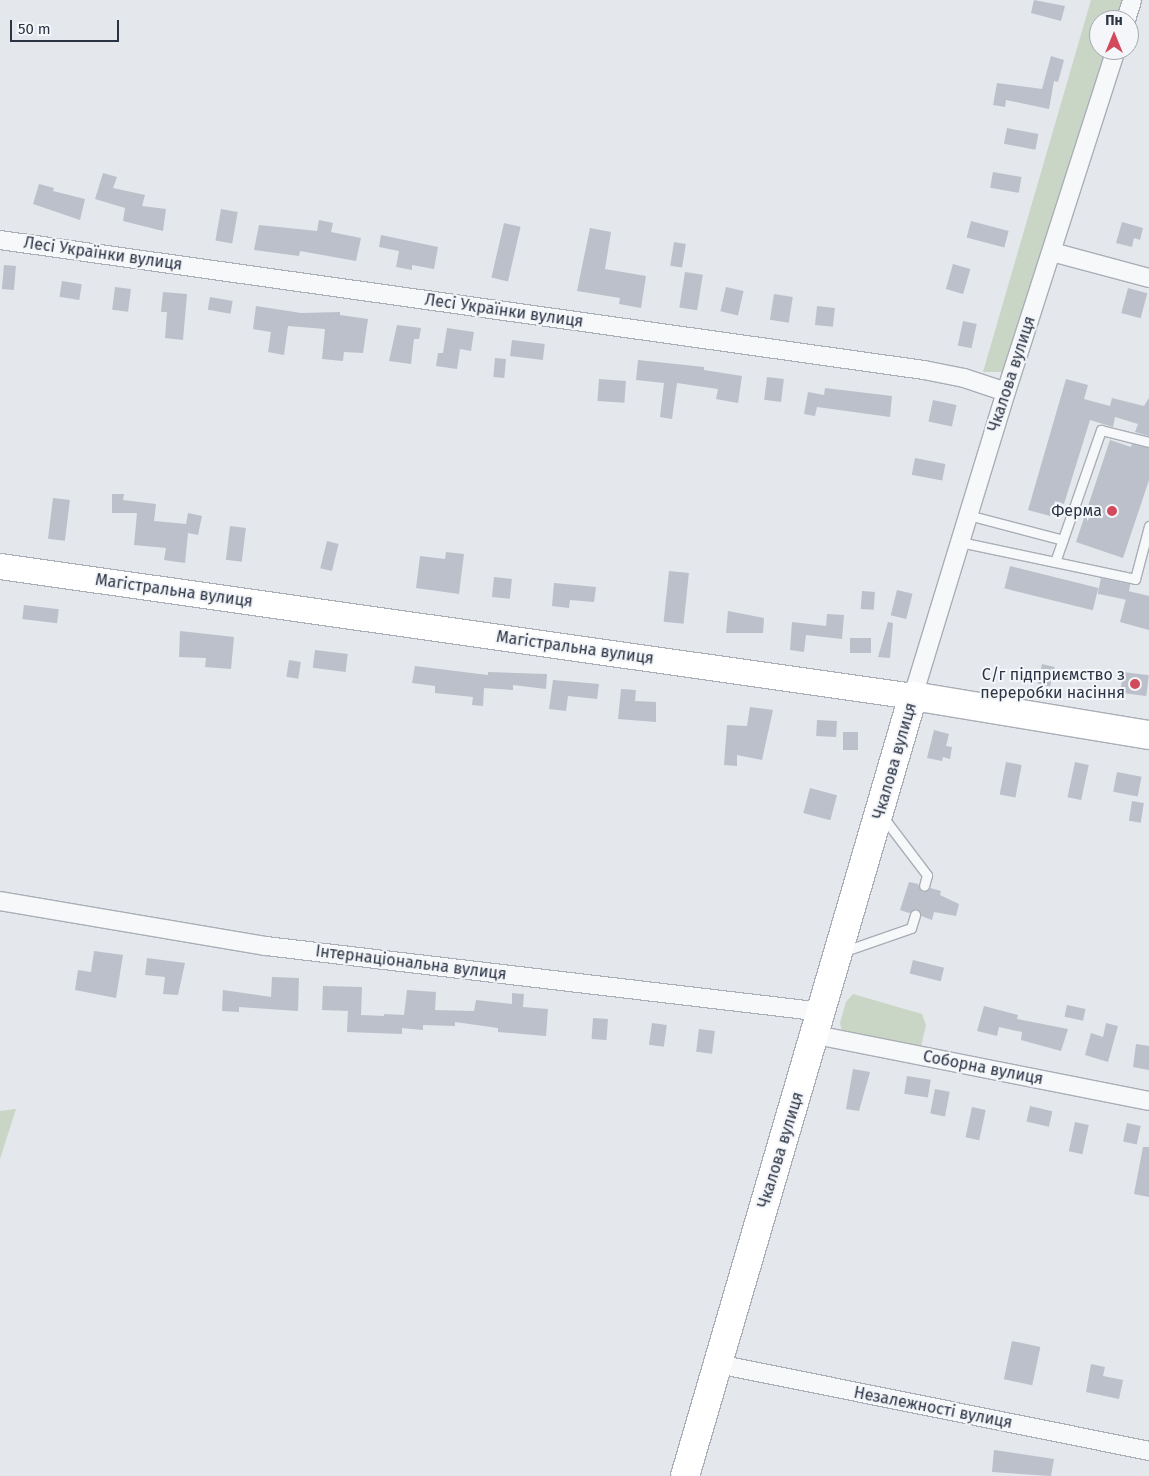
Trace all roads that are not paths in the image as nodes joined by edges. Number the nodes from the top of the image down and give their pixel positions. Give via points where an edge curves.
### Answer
1 (1113, 60) edge
2 (0, 240) edge
3 (1052, 252) junction
4 (1149, 278) edge
5 (1006, 392) junction
6 (1149, 442) edge
7 (968, 515) junction
8 (1149, 526) edge
9 (1063, 540) junction
10 (960, 542) junction
11 (1055, 562) junction
12 (0, 566) edge
13 (913, 696) junction
14 (1149, 735) edge
15 (880, 813) junction
16 (924, 886) dead end
17 (0, 901) edge
18 (915, 914) dead end
19 (840, 953) junction
20 (819, 1024) junction
21 (1149, 1101) edge
22 (718, 1364) junction
23 (1149, 1451) edge
24 (685, 1476) edge

1 - 3 street, Чкалова вулиця
2 - 5 street, Лесі Українки вулиця via 924,370
3 - 4 street
3 - 5 street, Чкалова вулиця
5 - 7 street, Чкалова вулиця
6 - 9 lane via 1101,430
7 - 9 lane
7 - 10 street, Чкалова вулиця
8 - 11 lane via 1135,579
9 - 11 lane
10 - 11 lane
10 - 13 street, Чкалова вулиця
12 - 13 main road, Магістральна вулиця
13 - 14 main road, Магістральна вулиця
13 - 15 main road, Чкалова вулиця
15 - 16 lane via 927,875
15 - 19 main road, Чкалова вулиця
17 - 20 street, Інтернаціональна вулиця via 266,946
18 - 19 lane via 912,928
19 - 20 main road, Чкалова вулиця
20 - 21 street, Соборна вулиця
20 - 22 main road, Чкалова вулиця
22 - 23 street, Незалежності вулиця
22 - 24 main road, Чкалова вулиця

